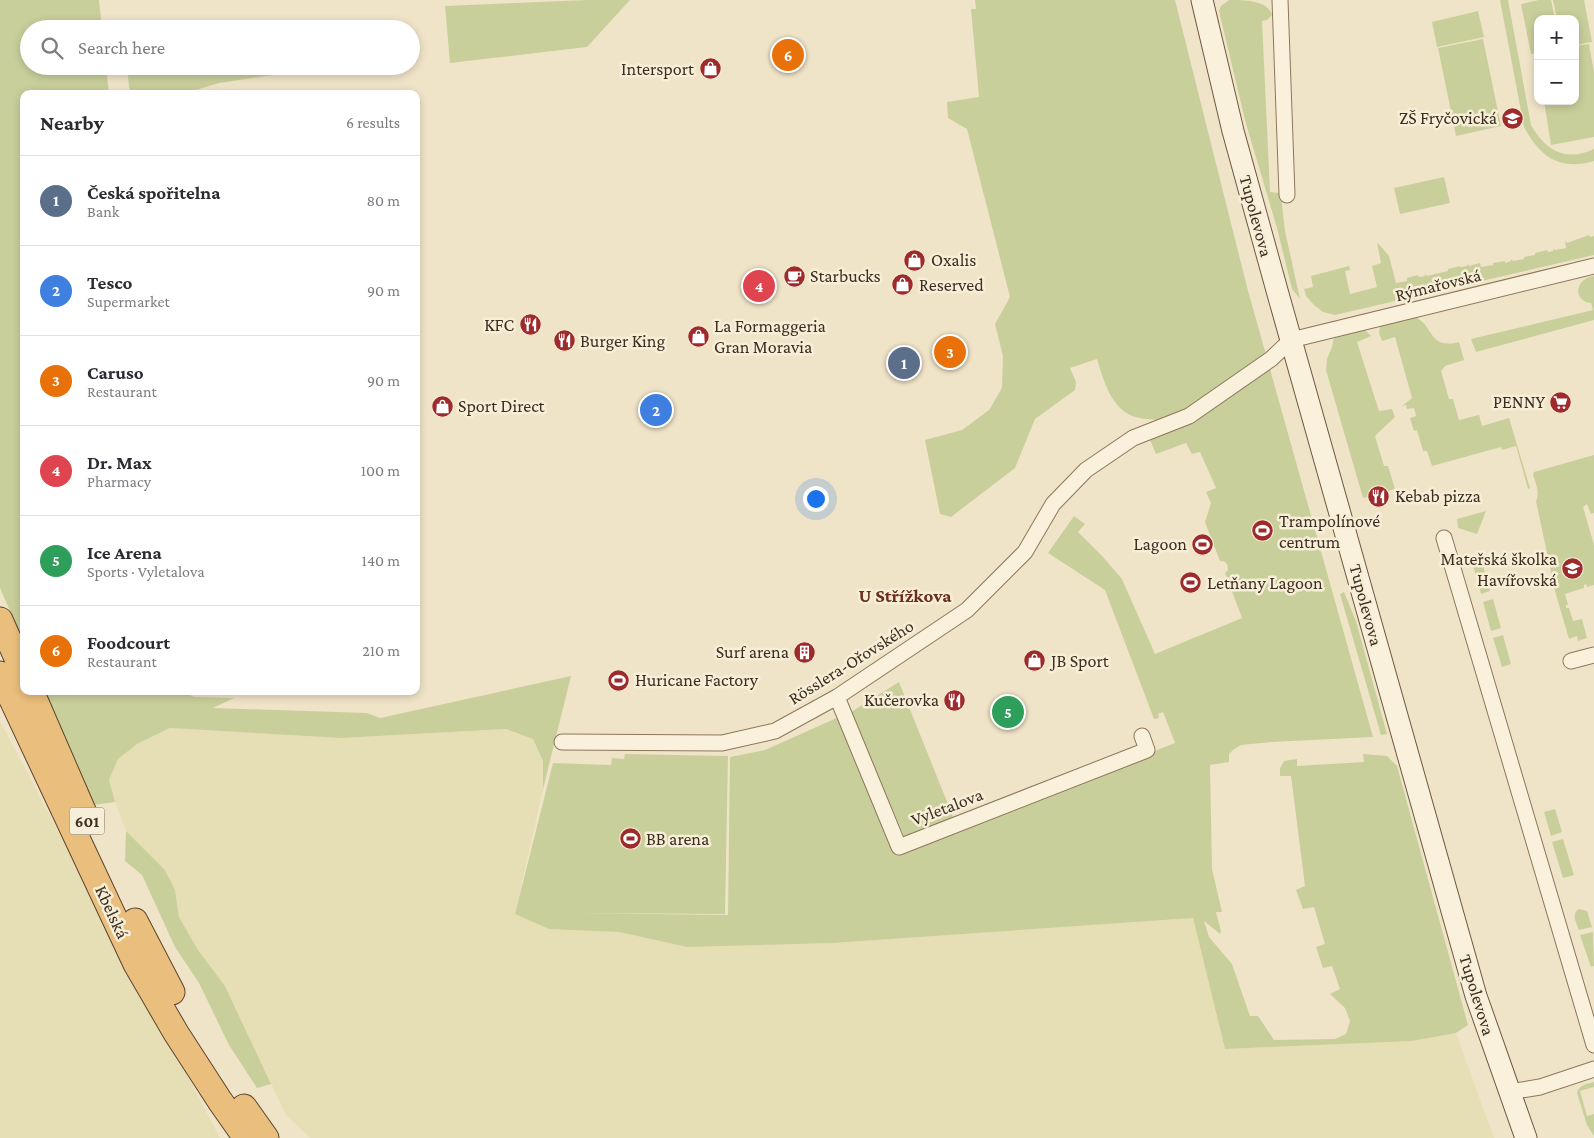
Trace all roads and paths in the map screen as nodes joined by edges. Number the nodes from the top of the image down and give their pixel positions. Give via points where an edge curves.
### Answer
1 (1202, 0) edge
2 (1280, 0) edge
3 (1287, 194) dead end
4 (1594, 266) edge
5 (1292, 340) junction
6 (1444, 538) dead end
7 (0, 620) edge
8 (1594, 655) edge
9 (1571, 661) dead end
10 (20, 665) edge
11 (0, 674) edge
12 (33, 695) edge
13 (837, 697) junction
14 (1142, 736) dead end
15 (562, 742) dead end
16 (1594, 1044) edge
17 (1594, 1069) edge
18 (1509, 1092) junction
19 (246, 1138) edge
20 (266, 1138) edge
21 (1526, 1138) edge

1 - 5 main road, Tupolevova via 1233,131
2 - 3 street, Tupolevova
4 - 5 street, Rýmařovská
5 - 13 street, Rösslera-Ořovského via 1189,416 1133,438 1086,470 1053,504 1025,552 967,610
5 - 18 main road, Tupolevova via 1476,996
6 - 16 street
7 - 10 highway
8 - 9 street
11 - 19 highway, Kbelská / 601 via 136,964 176,1033
12 - 20 highway, Kbelská / 601 via 93,834 148,949 208,1052
13 - 14 street, Vyletalova via 899,846 1146,750
13 - 15 street, Rösslera-Ořovského via 775,731 722,743
17 - 18 street via 1540,1087
18 - 21 main road, Tupolevova

